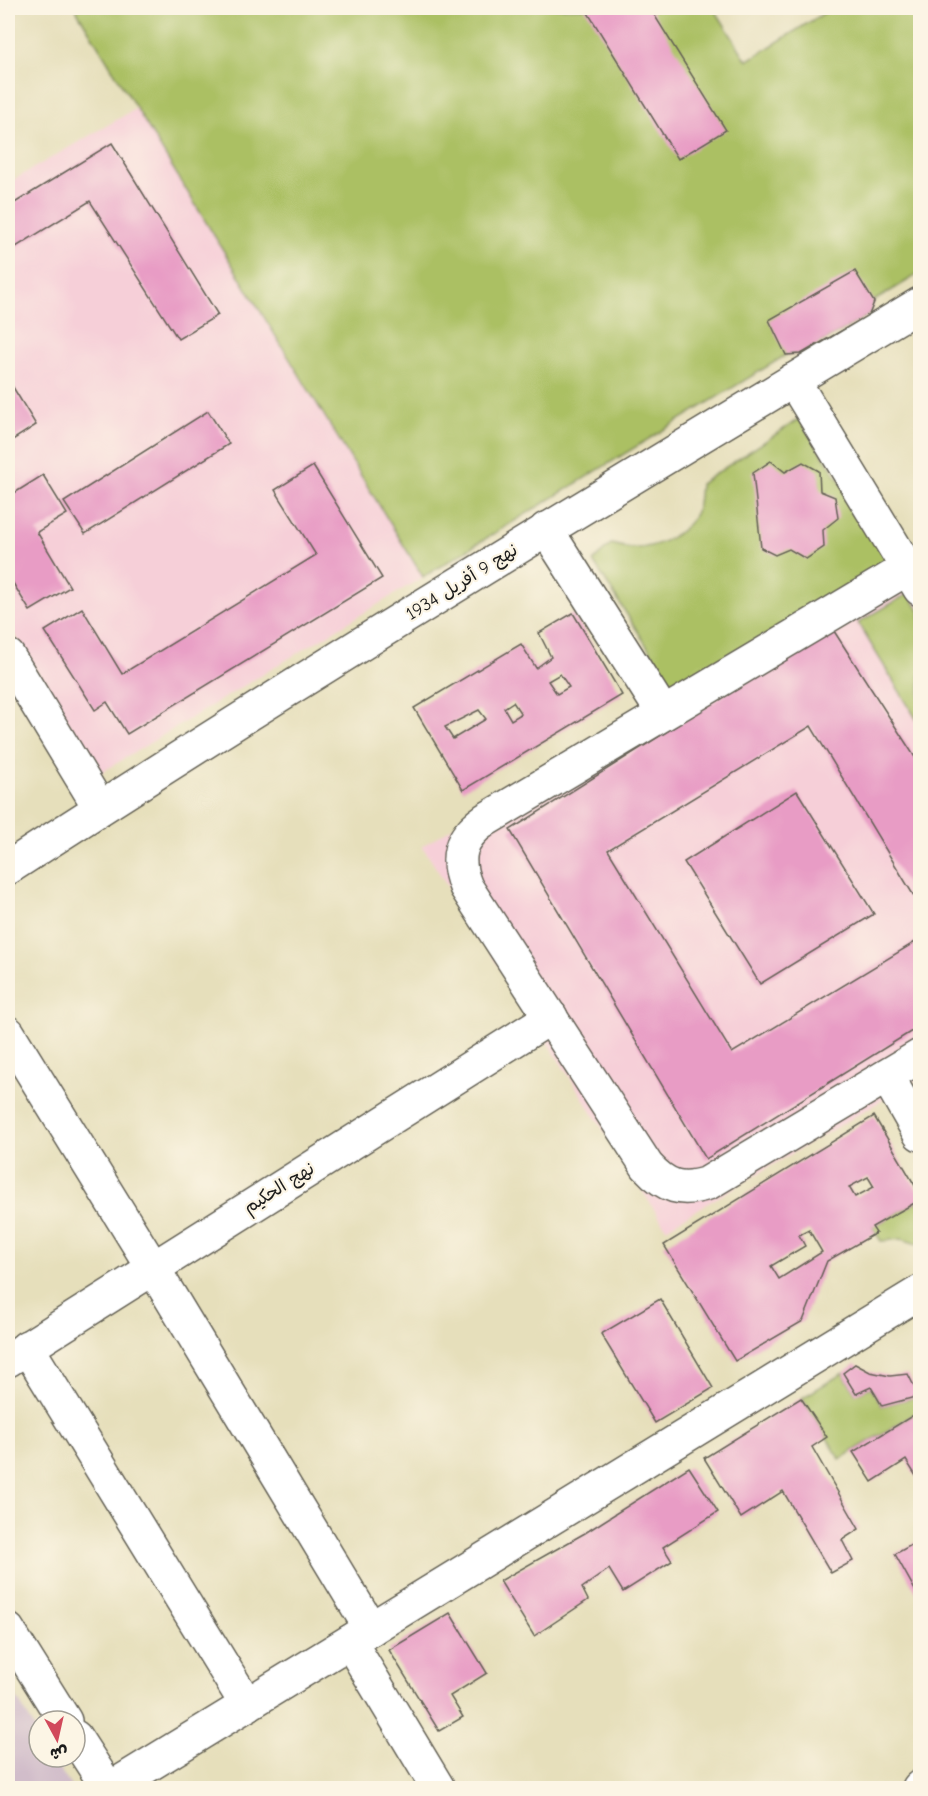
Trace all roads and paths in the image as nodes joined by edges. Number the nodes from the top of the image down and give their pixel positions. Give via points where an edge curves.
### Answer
1 (921, 304) edge
2 (793, 380) junction
3 (546, 529) junction
4 (914, 579) edge
5 (8, 656) edge
6 (663, 713) junction
7 (100, 808) junction
8 (8, 868) edge
9 (551, 1017) junction
10 (8, 1033) edge
11 (921, 1056) edge
12 (887, 1076) junction
13 (921, 1134) edge
14 (153, 1268) junction
15 (921, 1292) edge
16 (17, 1354) edge
17 (8, 1630) edge
18 (360, 1635) junction
19 (247, 1705) junction
20 (57, 1709) edge
21 (87, 1755) edge
22 (109, 1788) edge
23 (438, 1788) edge

1 - 2 street, نهج 9 أفريل 1934
2 - 3 street, نهج 9 أفريل 1934
2 - 4 street
3 - 6 street
3 - 7 street, نهج 9 أفريل 1934
4 - 6 street
5 - 7 street
6 - 9 street via 485,820 472,829 464,842 459,857 466,887
7 - 8 street, نهج 9 أفريل 1934
9 - 12 street via 647,1166 668,1184 681,1188 708,1183
9 - 14 street, نهج الحكيم
10 - 14 street
11 - 12 street
12 - 13 street
14 - 16 street, نهج الحكيم
14 - 18 street
15 - 18 street
16 - 19 street
17 - 20 street
18 - 19 street
18 - 23 street
19 - 22 street
21 - 22 street

